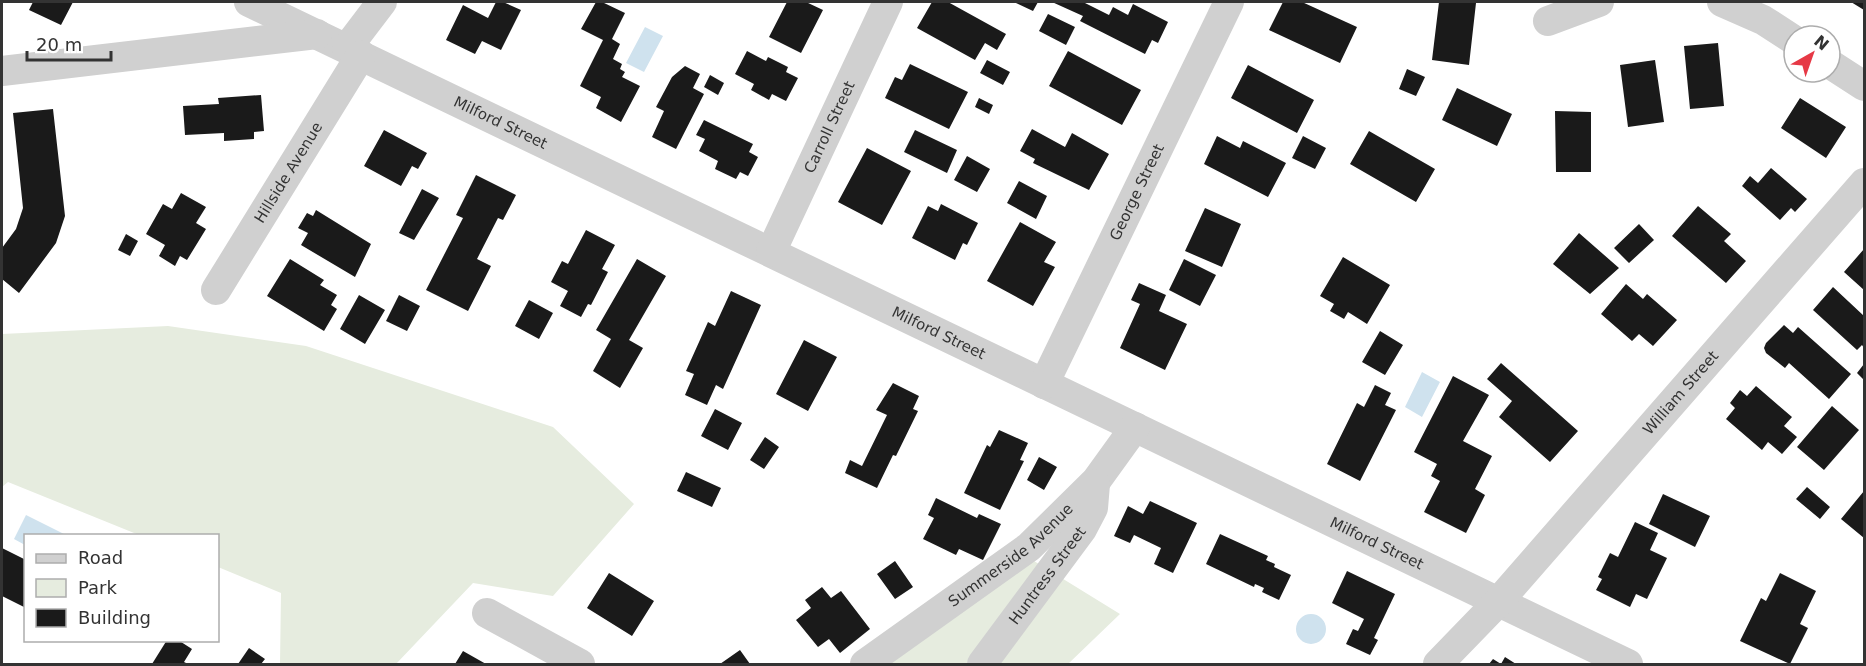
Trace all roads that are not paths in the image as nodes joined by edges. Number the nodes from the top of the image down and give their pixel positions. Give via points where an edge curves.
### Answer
1 (249, 2) edge
2 (382, 2) edge
3 (888, 2) edge
4 (1229, 2) edge
5 (1599, 2) edge
6 (1722, 2) edge
7 (1548, 21) dead end
8 (1782, 32) edge
9 (317, 34) junction
10 (354, 52) junction
11 (2, 71) edge
12 (1842, 72) edge
13 (1864, 87) edge
14 (1864, 183) edge
15 (771, 252) junction
16 (216, 290) dead end
17 (1044, 384) junction
18 (1135, 427) junction
19 (1095, 481) junction
20 (1498, 602) junction
21 (487, 613) dead end
22 (580, 664) edge
23 (865, 664) edge
24 (982, 664) edge
25 (1438, 664) edge
26 (1628, 664) edge

1 - 9 street, Milford Street
2 - 10 street, Hillside Avenue
3 - 15 street, Carroll Street
4 - 17 street, George Street
5 - 7 street
6 - 8 street
9 - 10 street, Milford Street
9 - 11 street
10 - 15 street, Milford Street
10 - 16 street, Hillside Avenue
12 - 13 street
14 - 20 street, William Street
15 - 17 street, Milford Street
17 - 18 street, Milford Street
18 - 19 street, Summerside Avenue
18 - 20 street, Milford Street
19 - 23 street, Summerside Avenue via 1029,547
19 - 24 street, Huntress Street via 1093,508 1082,529
20 - 25 street, William Street
20 - 26 street, Milford Street
21 - 22 street

